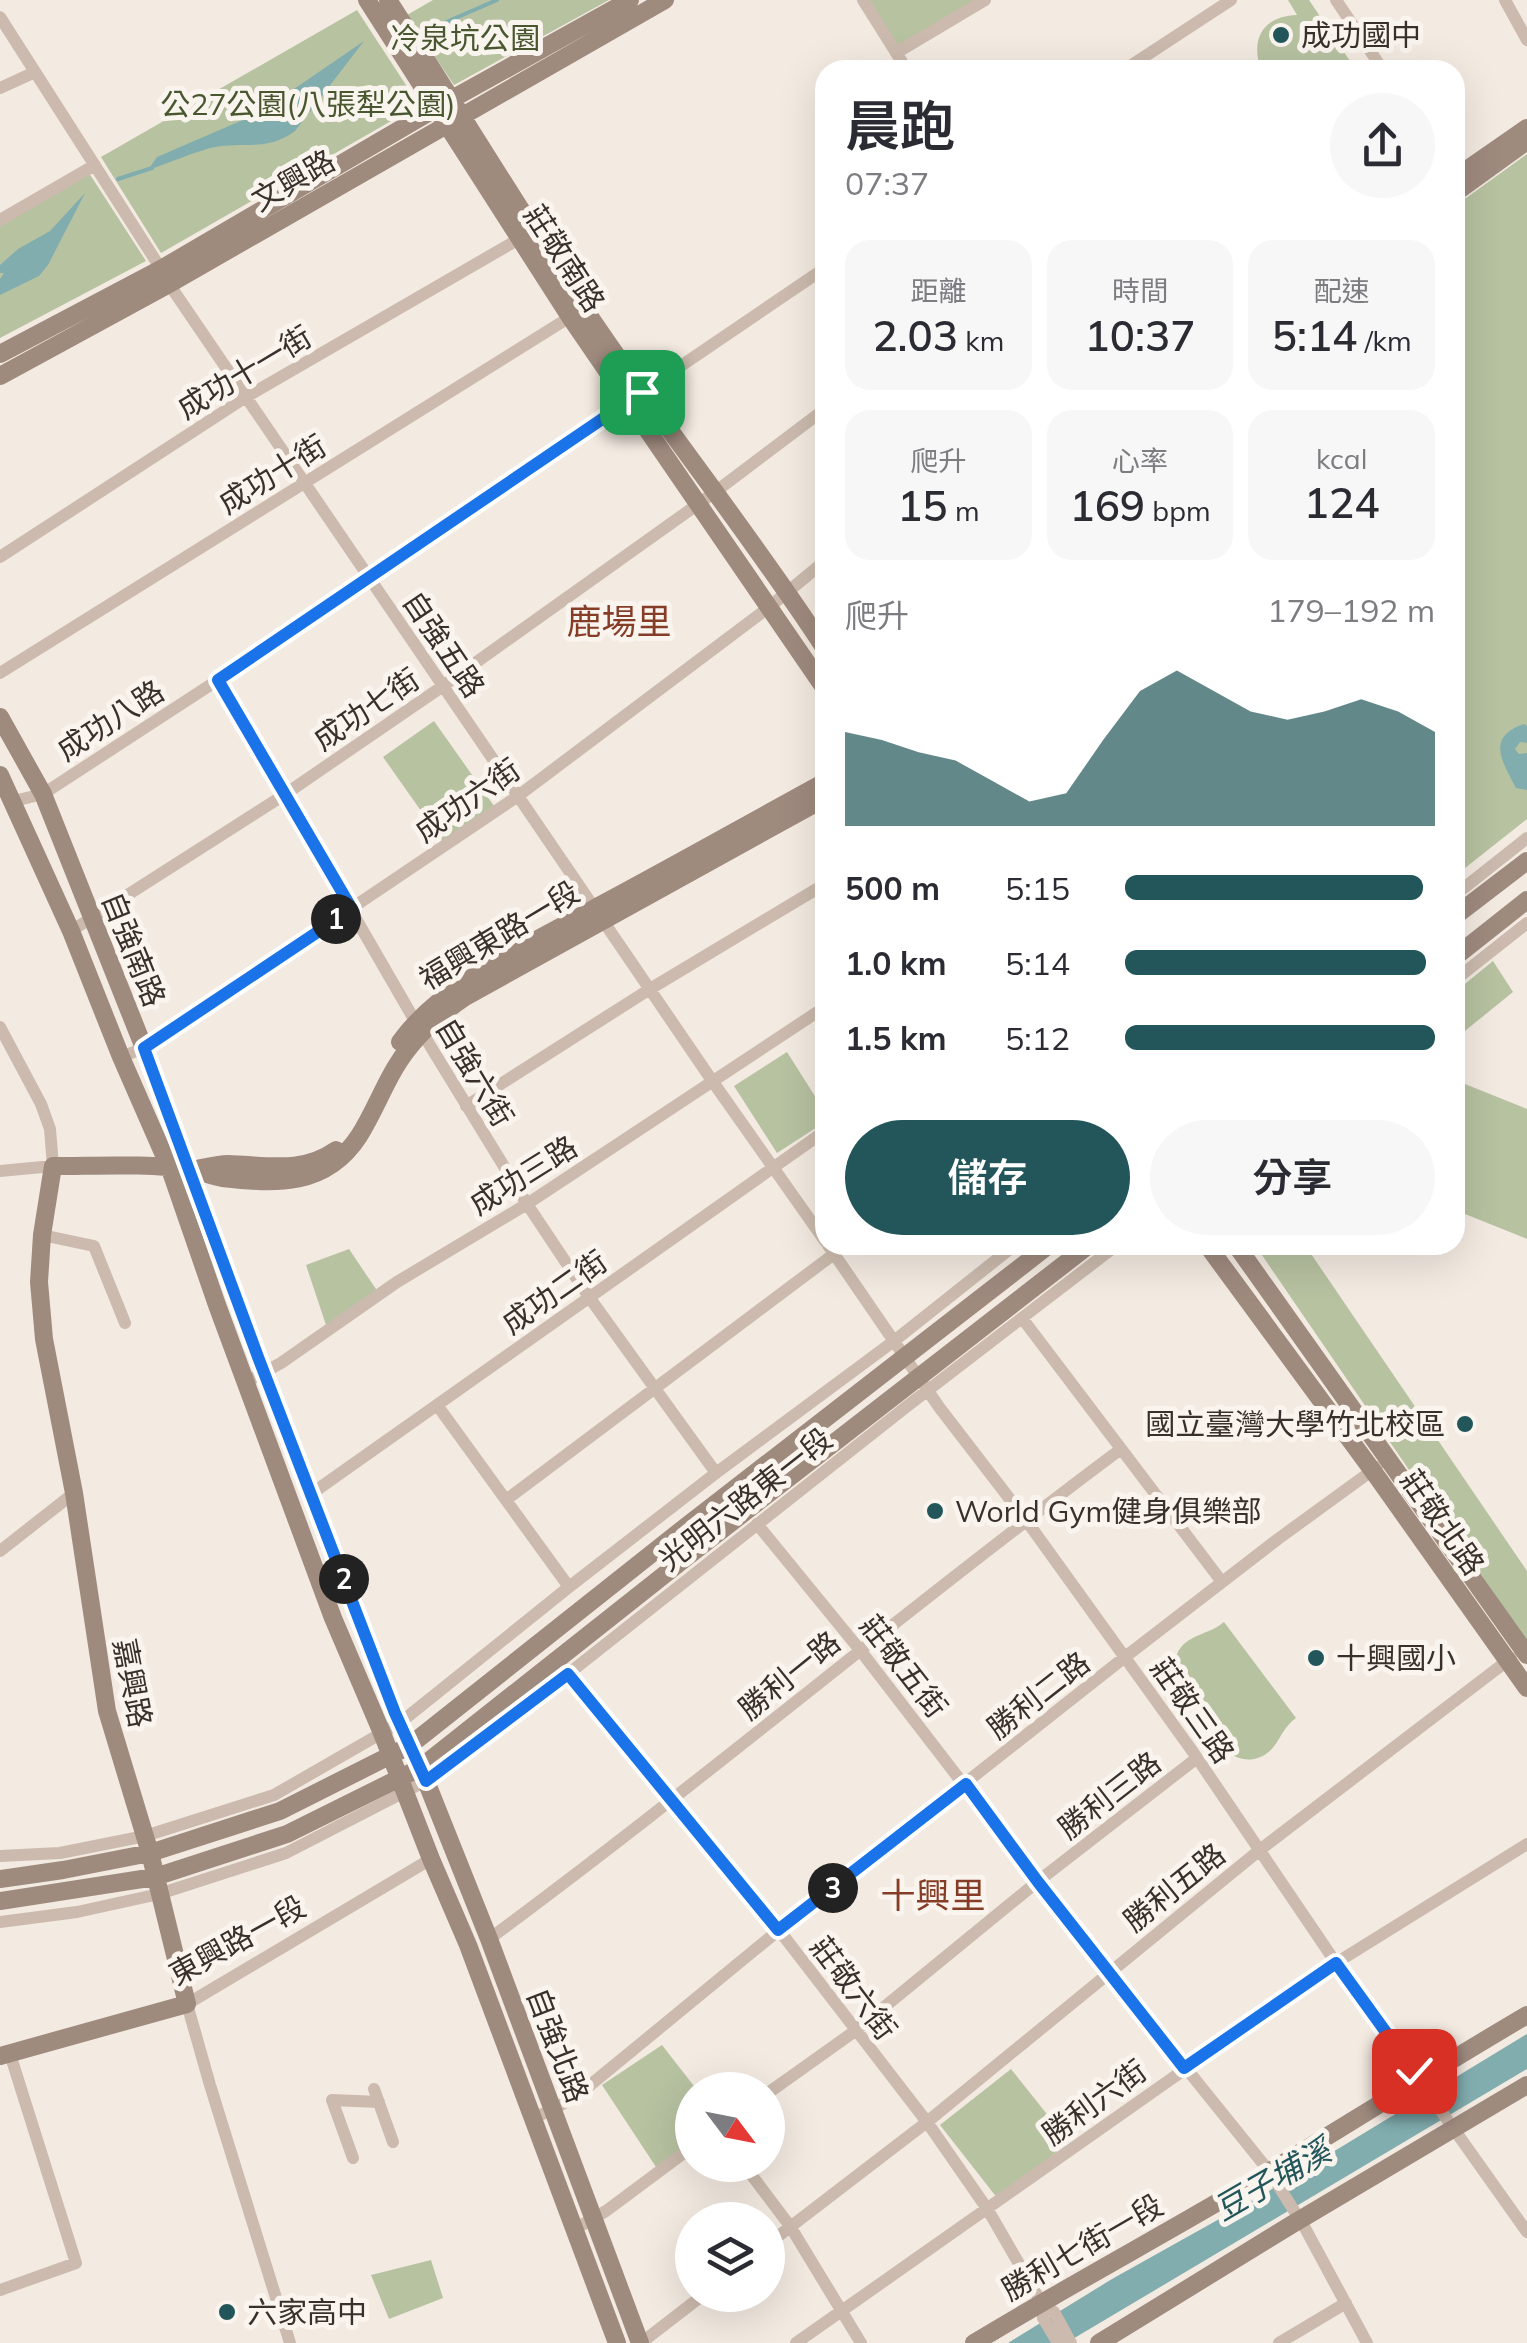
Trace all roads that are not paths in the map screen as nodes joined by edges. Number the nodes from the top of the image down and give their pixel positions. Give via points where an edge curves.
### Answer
1 (367, 0) edge
2 (388, 0) edge
3 (630, 0) edge
4 (665, 0) edge
5 (864, 0) edge
6 (985, 0) edge
7 (1231, 0) edge
8 (1336, 0) edge
9 (1504, 0) edge
10 (0, 17) edge
11 (1527, 40) edge
12 (896, 52) junction
13 (901, 60) edge
14 (1139, 60) edge
15 (1376, 60) edge
16 (35, 72) junction
17 (0, 88) edge
18 (449, 111) junction
19 (1527, 128) edge
20 (1527, 142) edge
21 (95, 165) junction
22 (1465, 171) edge
23 (1465, 187) edge
24 (0, 220) edge
25 (519, 238) junction
26 (815, 275) edge
27 (165, 277) junction
28 (570, 316) junction
29 (0, 354) edge
30 (0, 376) edge
31 (246, 397) junction
32 (635, 397) junction
33 (815, 417) edge
34 (305, 484) junction
35 (715, 492) junction
36 (698, 504) junction
37 (0, 557) edge
38 (815, 569) edge
39 (368, 576) junction
40 (788, 592) junction
41 (768, 608) junction
42 (815, 634) edge
43 (0, 673) edge
44 (815, 675) edge
45 (218, 680) junction
46 (443, 686) junction
47 (0, 717) edge
48 (0, 775) edge
49 (815, 788) edge
50 (43, 794) junction
51 (284, 795) junction
52 (518, 796) junction
53 (14, 801) junction
54 (815, 803) edge
55 (1527, 838) edge
56 (1527, 862) edge
57 (1465, 889) edge
58 (815, 890) edge
59 (1484, 892) junction
60 (1465, 895) edge
61 (1527, 900) edge
62 (1465, 908) edge
63 (352, 909) junction
64 (599, 914) junction
65 (92, 919) junction
66 (1527, 923) edge
67 (71, 930) junction
68 (1465, 949) edge
69 (1465, 972) edge
70 (650, 989) junction
71 (815, 1013) edge
72 (418, 1026) junction
73 (0, 1027) edge
74 (144, 1048) junction
75 (121, 1057) junction
76 (713, 1082) junction
77 (466, 1106) junction
78 (815, 1138) edge
79 (53, 1166) junction
80 (773, 1168) junction
81 (170, 1169) junction
82 (191, 1170) junction
83 (0, 1171) edge
84 (526, 1204) junction
85 (815, 1223) edge
86 (42, 1236) junction
87 (822, 1255) edge
88 (839, 1255) edge
89 (1004, 1255) edge
90 (1035, 1255) edge
91 (1077, 1255) edge
92 (1104, 1255) edge
93 (1215, 1255) edge
94 (1243, 1255) edge
95 (589, 1297) junction
96 (1022, 1318) junction
97 (125, 1323) dead end
98 (900, 1348) junction
99 (264, 1372) junction
100 (246, 1382) junction
101 (924, 1384) junction
102 (656, 1388) junction
103 (437, 1405) junction
104 (1121, 1449) junction
105 (1380, 1465) junction
106 (716, 1473) junction
107 (74, 1493) junction
108 (311, 1494) junction
109 (506, 1500) junction
110 (1026, 1520) junction
111 (758, 1524) junction
112 (0, 1551) edge
113 (1222, 1582) junction
114 (568, 1587) junction
115 (860, 1650) junction
116 (1519, 1655) edge
117 (1125, 1658) junction
118 (568, 1674) junction
119 (1527, 1688) edge
120 (401, 1722) junction
121 (382, 1733) junction
122 (410, 1746) junction
123 (391, 1756) junction
124 (1198, 1758) junction
125 (423, 1774) junction
126 (966, 1784) junction
127 (402, 1785) junction
128 (674, 1800) junction
129 (147, 1844) junction
130 (1527, 1844) edge
131 (1261, 1849) junction
132 (0, 1856) edge
133 (431, 1860) junction
134 (0, 1878) edge
135 (1038, 1882) junction
136 (157, 1885) junction
137 (0, 1901) edge
138 (0, 1922) edge
139 (778, 1930) junction
140 (489, 1939) junction
141 (1336, 1963) junction
142 (1109, 1972) junction
143 (188, 2004) junction
144 (1527, 2015) edge
145 (855, 2031) junction
146 (5, 2055) edge
147 (1184, 2068) junction
148 (1419, 2078) junction
149 (785, 2081) edge
150 (1527, 2085) edge
151 (553, 2110) junction
152 (532, 2118) junction
153 (927, 2122) junction
154 (1452, 2130) junction
155 (392, 2142) dead end
156 (353, 2158) dead end
157 (675, 2159) edge
158 (1269, 2171) junction
159 (757, 2182) edge
160 (988, 2210) junction
161 (594, 2218) junction
162 (1300, 2220) junction
163 (790, 2226) junction
164 (575, 2229) junction
165 (785, 2230) edge
166 (1527, 2232) edge
167 (0, 2290) edge
168 (1346, 2303) junction
169 (1046, 2310) junction
170 (842, 2311) junction
171 (681, 2312) edge
172 (290, 2343) edge
173 (617, 2343) edge
174 (641, 2343) edge
175 (796, 2343) edge
176 (862, 2343) edge
177 (974, 2343) edge
178 (1058, 2343) edge
179 (1070, 2343) edge
180 (1099, 2343) edge
181 (1279, 2343) edge
182 (1367, 2343) edge

1 - 18 street, 莊敬南路
2 - 18 street, 莊敬南路
3 - 18 street, 文興路
4 - 18 street, 文興路
5 - 12 street
6 - 12 street
7 - 14 street
8 - 15 street
9 - 11 street
10 - 16 street, 自強五路
12 - 13 street
16 - 17 street
16 - 21 street, 自強五路
18 - 25 street, 莊敬南路
18 - 27 street, 文興路
18 - 32 street, 莊敬南路 via 579,300
19 - 22 street
20 - 23 street
21 - 24 street
21 - 27 street, 自強五路
25 - 28 street, 莊敬南路
25 - 31 street, 成功十一街
26 - 32 street, 成功八路
27 - 29 street, 文興路
27 - 30 street, 文興路
27 - 31 street, 自強五路
28 - 32 street, 莊敬南路
28 - 34 street, 成功十街
31 - 34 street, 自強五路
31 - 37 street, 成功十一街
32 - 35 street, 莊敬南路
32 - 36 street, 莊敬南路
32 - 39 street, 成功八路
33 - 35 street, 成功七街
34 - 39 street, 自強五路
34 - 43 street, 成功十街
35 - 36 street, 成功七街
35 - 40 street, 莊敬南路
36 - 41 street, 莊敬南路
36 - 46 street, 成功七街
38 - 40 street, 成功六街
39 - 45 street, 成功八路
39 - 46 street, 自強五路
40 - 41 street, 成功六街
40 - 42 street, 莊敬南路
41 - 44 street, 莊敬南路
41 - 52 street, 成功六街
45 - 50 street, 成功八路
45 - 51 street, 自強六街
46 - 51 street, 成功七街
46 - 52 street, 自強五路
47 - 50 street, 自強南路
48 - 53 street, 自強南路
49 - 64 street, 福興東路一段
50 - 53 street, 成功八路
50 - 65 street, 自強南路
51 - 63 street, 自強六街
51 - 65 street, 成功七街
52 - 63 street, 成功六街
52 - 64 street, 自強五路
53 - 67 street, 自強南路
54 - 64 street, 福興東路一段
55 - 57 street
56 - 59 street
58 - 70 street
59 - 60 street
59 - 62 street
61 - 68 street
63 - 72 street, 自強六街
63 - 74 street, 成功六街
64 - 70 street, 自強五路
64 - 72 street, 福興東路一段
65 - 67 street, 成功七街
65 - 74 street, 自強南路
66 - 69 street
67 - 75 street, 自強南路
70 - 76 street, 自強五路
70 - 77 street
71 - 76 street, 成功三路
72 - 77 street, 自強六街
72 - 82 street, 福興東路一段 via 370,1118 337,1163 321,1173 273,1180
73 - 79 street, 嘉興路 via 41,1104
74 - 75 street, 成功六街
74 - 82 street, 自強南路
75 - 81 street, 自強南路
76 - 80 street, 自強五路
76 - 84 street, 成功三路
77 - 84 street, 自強六街
78 - 80 street, 成功二街
79 - 81 street, 福興東路一段
79 - 83 street
79 - 86 street, 嘉興路
80 - 85 street, 自強五路
80 - 95 street, 成功二街
81 - 82 street, 福興東路一段
81 - 100 street, 自強南路
82 - 99 street, 自強南路
84 - 95 street, 自強六街
84 - 99 street, 成功三路
86 - 97 street via 94,1246
86 - 107 street, 嘉興路 via 44,1340
87 - 102 street
88 - 98 street, 自強五路
89 - 98 street, 光明六路東一段
90 - 98 street, 光明六路東一段
91 - 101 street, 光明六路東一段
92 - 96 street, 光明六路東一段
93 - 105 street, 莊敬北路
94 - 105 street, 莊敬北路
95 - 102 street, 自強六街
95 - 103 street, 成功二街
96 - 101 street, 光明六路東一段
96 - 104 street
98 - 101 street, 自強五路
98 - 106 street, 光明六路東一段
98 - 122 street, 光明六路東一段
99 - 100 street, 成功三路
99 - 108 street, 自強南路
100 - 121 street, 自強南路
101 - 110 street, 莊敬三路
101 - 111 street, 光明六路東一段
101 - 125 street, 光明六路東一段
102 - 106 street, 自強六街
102 - 109 street
103 - 108 street, 成功二街
103 - 109 street
104 - 110 street, 勝利一路
104 - 113 street
105 - 113 street, 勝利二路
105 - 116 street, 莊敬北路
106 - 114 street, 光明六路東一段
107 - 112 street
107 - 129 street, 嘉興路 via 108,1711
108 - 120 street, 自強南路
109 - 114 street
110 - 115 street, 勝利一路
110 - 117 street, 莊敬三路
111 - 115 street, 莊敬五街
111 - 118 street, 光明六路東一段
113 - 117 street, 勝利二路
114 - 120 street, 光明六路東一段
115 - 126 street, 莊敬五街
115 - 128 street, 勝利一路
116 - 119 street, 莊敬北路
116 - 131 street, 勝利五路
117 - 124 street, 莊敬三路
117 - 126 street, 勝利二路
118 - 125 street, 光明六路東一段
118 - 128 street, 莊敬六街
120 - 121 street, 光明六路東一段
120 - 122 street, 自強南路
121 - 123 street, 自強南路
121 - 129 street, 光明六路東一段 via 274,1795
122 - 123 street, 光明六路東一段
122 - 125 street, 自強南路
123 - 127 street, 自強南路
123 - 129 street, 光明六路東一段 via 280,1810
124 - 131 street, 莊敬三路
124 - 135 street, 勝利三路
125 - 127 street, 光明六路東一段
125 - 140 street, 自強北路
126 - 135 street, 莊敬五街
126 - 139 street, 勝利二路
127 - 133 street, 自強北路
127 - 136 street, 光明六路東一段
128 - 139 street, 莊敬六街
128 - 140 street, 勝利一路
129 - 132 street, 光明六路東一段
129 - 134 street, 光明六路東一段 via 63,1870
129 - 136 street, 嘉興路
130 - 141 street, 勝利六街
131 - 141 street, 莊敬三路
131 - 142 street, 勝利五路
133 - 143 street, 東興路一段
133 - 152 street, 自強北路
135 - 142 street, 莊敬五街
135 - 145 street, 勝利三路
136 - 137 street, 光明六路東一段
136 - 138 street via 77,1912
136 - 143 street, 嘉興路
139 - 145 street, 莊敬六街
139 - 151 street, 勝利二路
140 - 151 street, 自強北路
141 - 147 street, 勝利六街
141 - 148 street, 莊敬三路
142 - 147 street, 莊敬五街
142 - 153 street, 勝利五路
143 - 146 street, 東興路一段
143 - 172 street, 嘉興路
144 - 148 street, 勝利七街一段
145 - 149 street, 勝利三路
145 - 153 street, 莊敬六街
146 - 167 street via 76,2263
147 - 158 street, 莊敬五街
147 - 160 street, 勝利六街
148 - 154 street, 莊敬三路
148 - 158 street, 勝利七街一段
150 - 154 street
151 - 152 street, 勝利二路
151 - 161 street, 自強北路
152 - 164 street, 自強北路
153 - 160 street, 莊敬六街
153 - 163 street, 勝利五路
154 - 162 street
154 - 166 street
155 - 156 street via 377,2096 332,2100
157 - 161 street
158 - 162 street, 莊敬五街
158 - 169 street, 勝利七街一段
159 - 163 street
160 - 169 street, 莊敬六街
160 - 170 street, 勝利六街
161 - 164 street
161 - 174 street, 自強北路
162 - 168 street
162 - 180 street
163 - 165 street, 勝利五路
163 - 170 street
164 - 173 street, 自強北路
168 - 181 street
168 - 182 street
169 - 177 street, 勝利七街一段
169 - 178 street
169 - 179 street
170 - 175 street, 勝利六街
170 - 176 street
171 - 174 street

